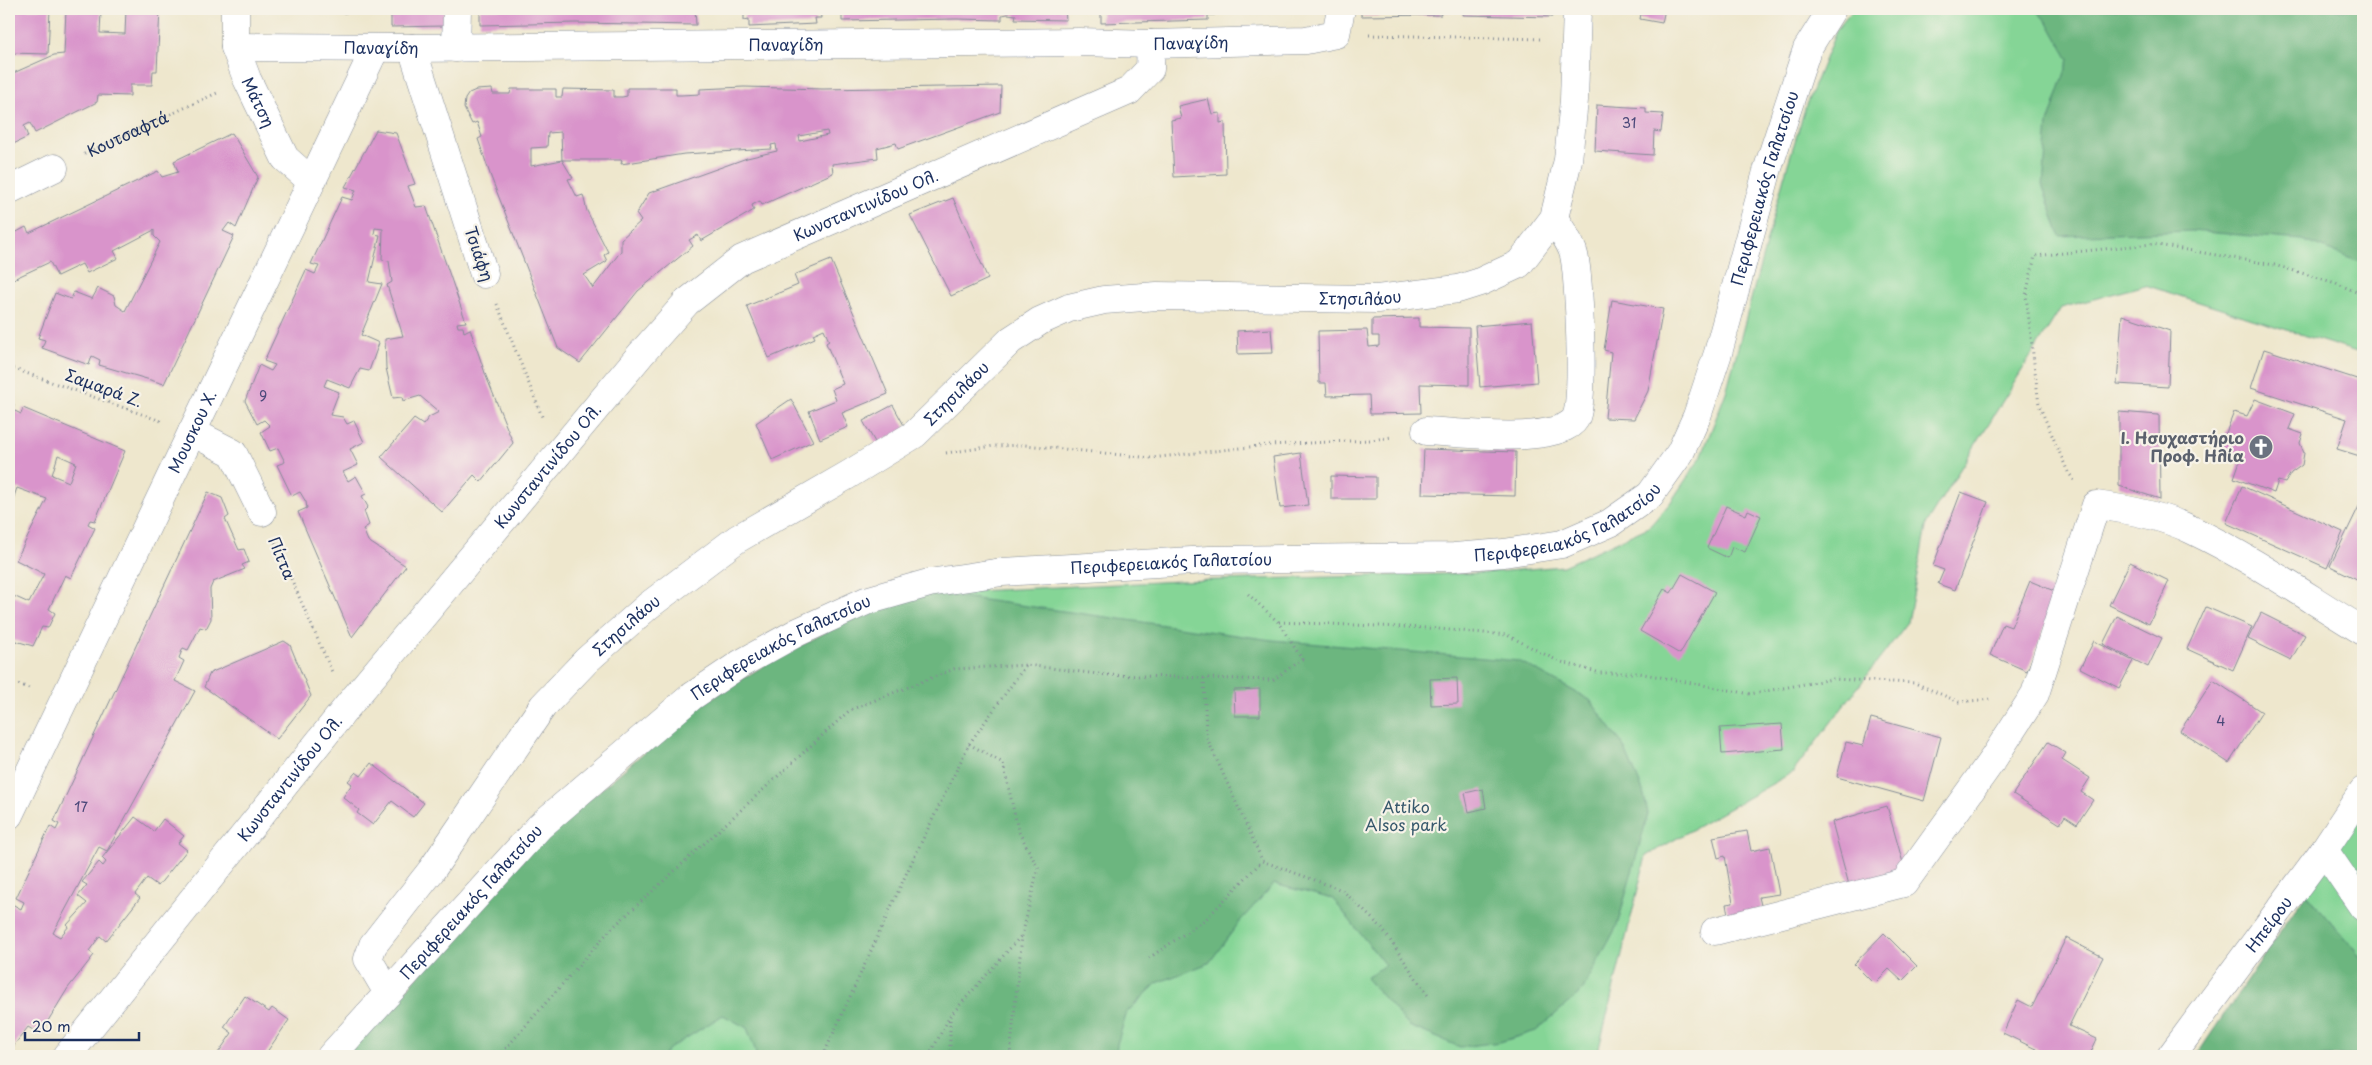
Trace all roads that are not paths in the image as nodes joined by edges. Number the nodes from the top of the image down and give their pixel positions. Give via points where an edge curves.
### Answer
1 (235, 9) edge
2 (457, 9) edge
3 (1577, 9) edge
4 (1832, 9) edge
5 (1339, 21) edge
6 (1151, 44) junction
7 (235, 47) junction
8 (375, 48) junction
9 (412, 48) junction
10 (456, 48) junction
11 (54, 168) road end
12 (311, 182) junction
13 (9, 190) edge
14 (1554, 218) junction
15 (484, 274) road end
16 (1426, 431) road end
17 (192, 432) junction
18 (262, 512) road end
19 (2363, 631) edge
20 (2363, 791) edge
21 (9, 816) edge
22 (2324, 850) junction
23 (2363, 907) edge
24 (1715, 931) dead end
25 (388, 992) junction
26 (67, 1056) edge
27 (331, 1056) edge
28 (2171, 1056) edge

1 - 7 street, Μάτση
2 - 10 street
3 - 14 street, Στησιλάου via 1568,160
4 - 25 street, Περιφερειακός Γαλατσίου via 1807,49 1768,168 1718,353 1697,416 1680,453 1650,495 1610,524 1562,544 1504,553 1454,558 1209,560 1012,571 929,583 866,601 748,659 691,697 540,826
5 - 6 street, Παναγίδη via 1306,40
6 - 10 street, Παναγίδη
6 - 26 street, Κωνσταντινίδου Ολ. via 1150,69 1129,91 742,259 687,302 347,707
7 - 8 street, Παναγίδη
7 - 12 street, Μάτση via 285,158
8 - 9 street, Παναγίδη
8 - 12 street, Μουσκου Χ.
9 - 10 street, Παναγίδη
9 - 15 street, Τσιάφη
11 - 13 street
12 - 17 street, Μουσκου Χ.
14 - 16 street via 1574,253 1580,399 1576,418 1566,426 1547,432 1515,435
14 - 25 street, Στησιλάου via 1519,264 1458,289 1377,299 1157,296 1104,300 1069,308 1040,321 1011,340 915,434 737,539 648,606 587,660 543,706 431,871 374,945 368,959
17 - 18 street via 233,453
17 - 21 street, Μουσκου Χ.
19 - 24 street via 2190,529 2128,510 2096,505 2035,694 1993,759 1904,882
20 - 22 street, Ηπείρου
22 - 23 street
22 - 28 street, Ηπείρου
25 - 27 street, Περιφερειακός Γαλατσίου

